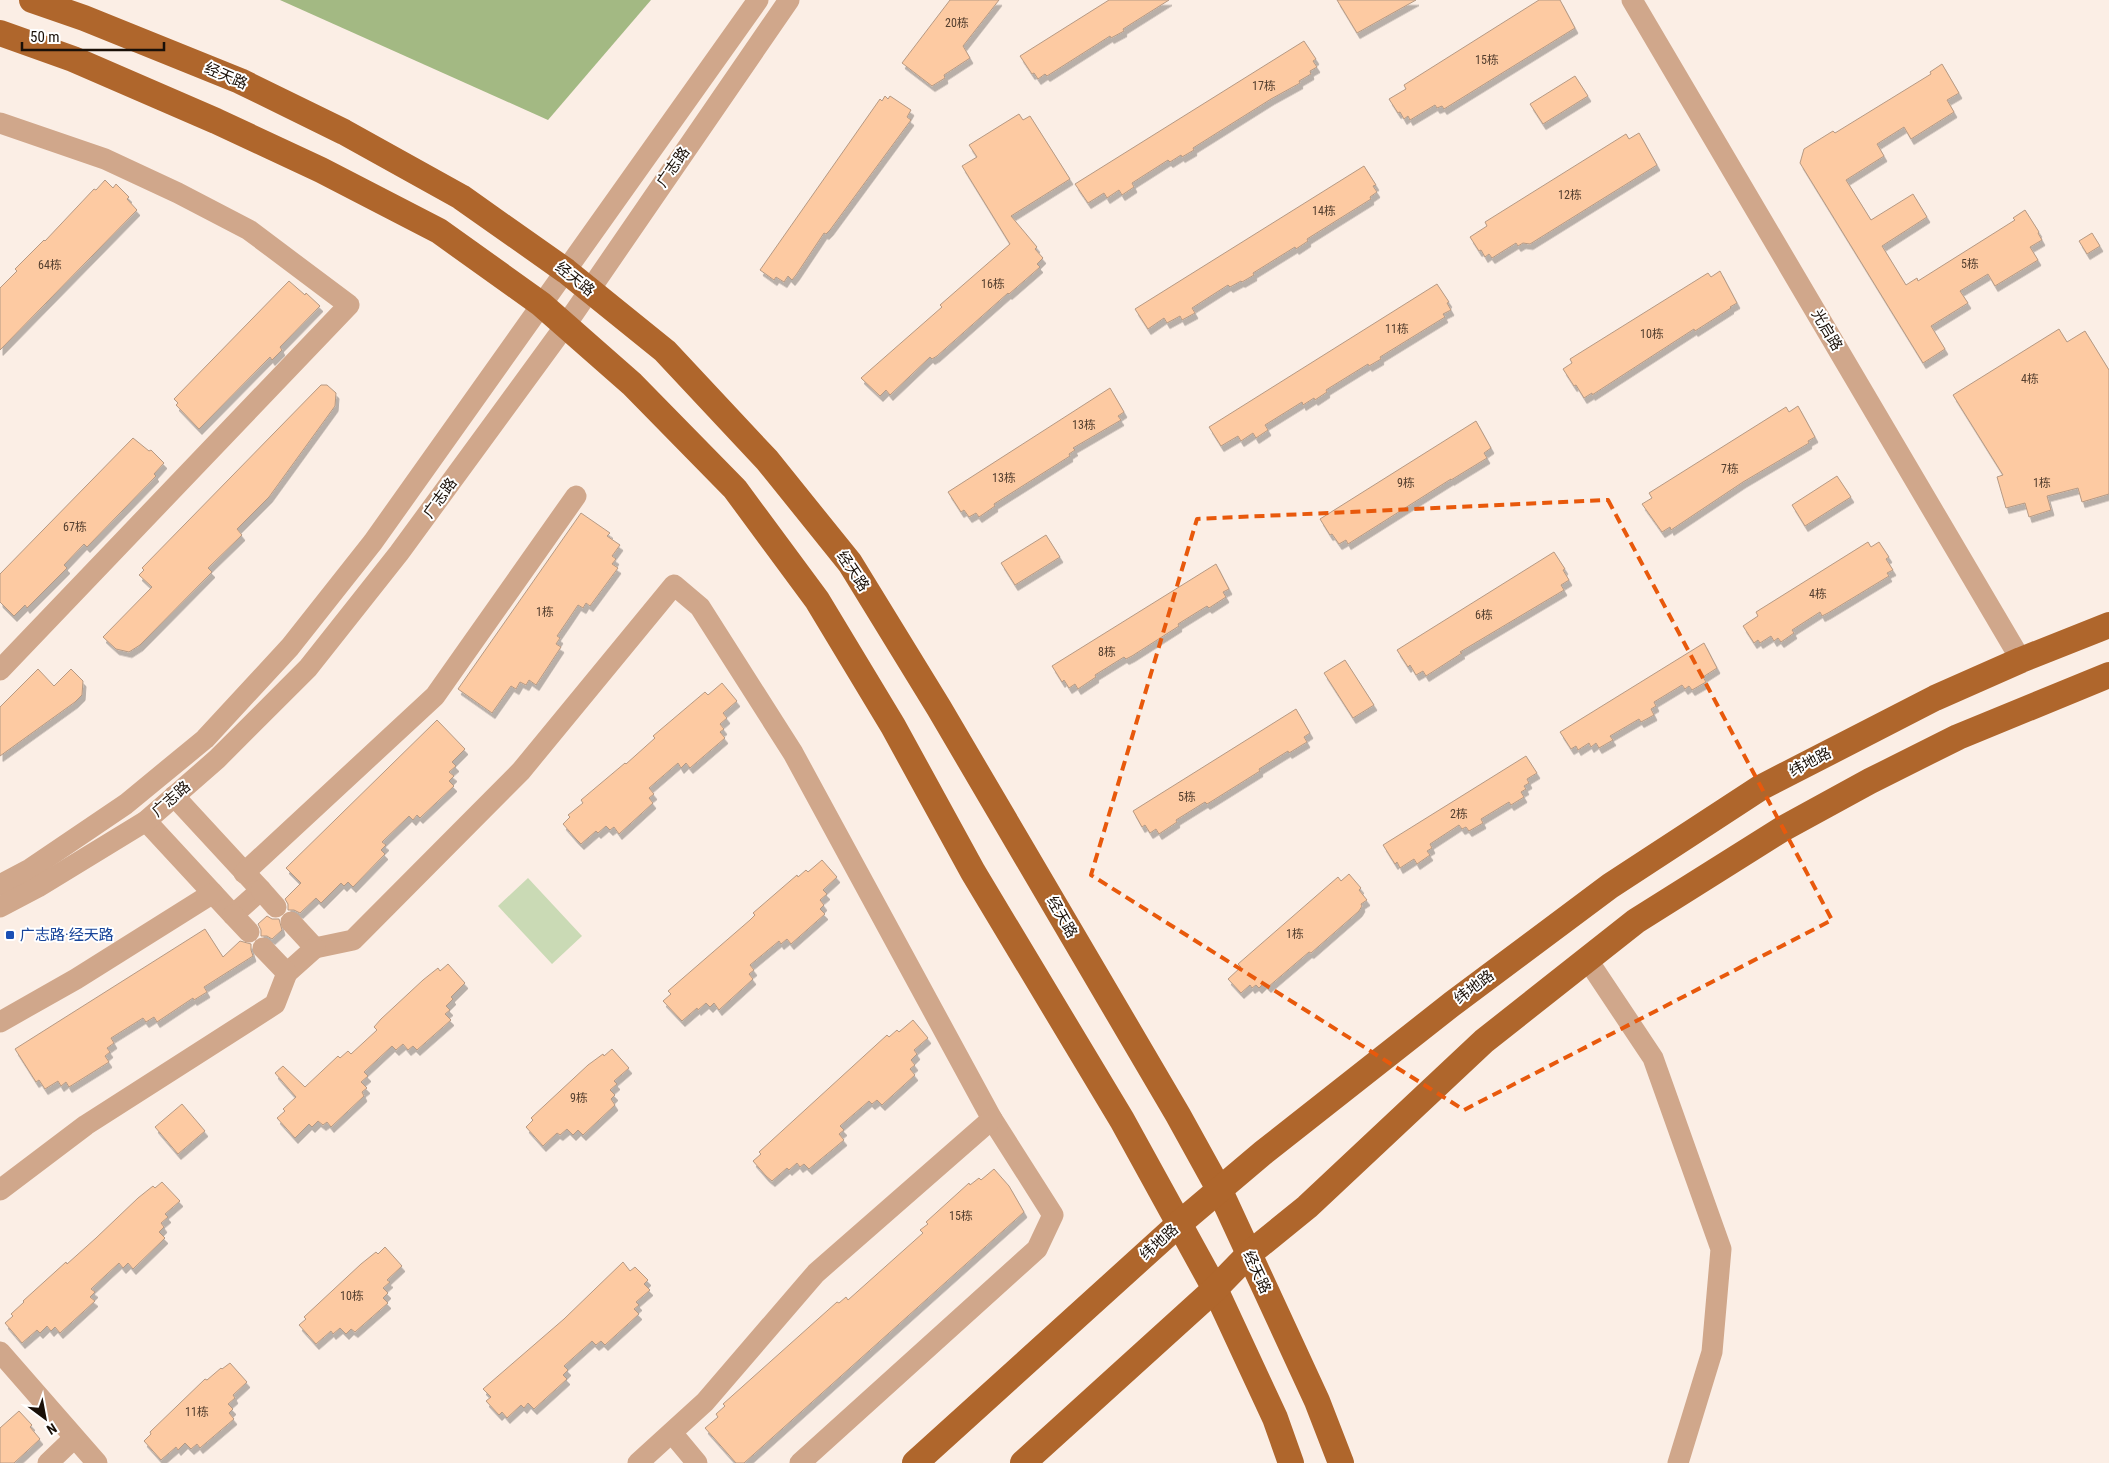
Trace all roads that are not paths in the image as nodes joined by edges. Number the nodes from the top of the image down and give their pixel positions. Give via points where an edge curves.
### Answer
1 (32, 0) edge
2 (758, 0) edge
3 (789, 0) edge
4 (1632, 0) edge
5 (0, 33) edge
6 (0, 122) edge
7 (566, 271) junction
8 (589, 289) junction
9 (541, 304) junction
10 (565, 326) junction
11 (576, 496) dead end
12 (2109, 625) edge
13 (2021, 660) junction
14 (0, 670) edge
15 (2109, 675) edge
16 (174, 796) junction
17 (146, 821) junction
18 (244, 872) junction
19 (0, 885) edge
20 (261, 890) junction
21 (213, 893) junction
22 (0, 907) edge
23 (233, 915) junction
24 (315, 948) junction
25 (1587, 959) junction
26 (287, 973) junction
27 (0, 1022) edge
28 (992, 1119) junction
29 (0, 1190) edge
30 (1220, 1190) junction
31 (1180, 1223) junction
32 (1249, 1254) junction
33 (1215, 1289) junction
34 (0, 1352) edge
35 (672, 1432) junction
36 (71, 1441) dead end
37 (48, 1463) edge
38 (97, 1463) edge
39 (638, 1463) edge
40 (697, 1463) edge
41 (800, 1463) edge
42 (915, 1463) edge
43 (1023, 1463) edge
44 (1291, 1463) edge
45 (1341, 1463) edge
46 (1678, 1463) edge

1 - 7 main road, 经天路 via 240,81 344,132 461,197
2 - 7 street, 广志路
3 - 8 street, 广志路
4 - 13 street, 光启路
5 - 9 main road via 91,67 321,170 439,231
6 - 14 street via 105,159 249,230 349,305
7 - 8 main road, 经天路
7 - 9 street, 广志路
8 - 10 street, 广志路
8 - 30 main road, 经天路 via 665,351 767,460 850,563 949,724
9 - 10 main road
9 - 19 street, 广志路 via 373,542 290,647 205,739 126,804 30,869
10 - 16 street, 广志路 via 399,553 308,668 217,759
10 - 31 main road via 632,384 735,489 817,600
11 - 18 street via 435,696
12 - 13 main road, 纬地路
13 - 30 main road, 纬地路 via 1935,698 1760,788 1610,886 1452,1004
15 - 25 main road via 1958,737 1870,780 1708,874 1636,921
16 - 17 street, 广志路
16 - 18 street
17 - 21 street
17 - 22 street, 广志路
18 - 20 street
20 - 23 street
20 - 24 street
21 - 23 street
21 - 27 street via 76,979
23 - 26 street
24 - 26 street
24 - 28 street via 354,940 521,771 674,585 700,606 793,753
25 - 32 main road via 1484,1041 1307,1207
25 - 46 street via 1653,1058 1721,1248 1712,1352
26 - 29 street via 275,1004 86,1124
28 - 35 street via 816,1273 705,1402
28 - 41 street via 1053,1215 1037,1249
30 - 31 main road, 纬地路
30 - 32 main road, 经天路
31 - 33 main road
31 - 42 main road, 纬地路
32 - 33 main road
32 - 45 main road, 经天路 via 1317,1401
33 - 43 main road
33 - 44 main road via 1275,1418
34 - 38 street
35 - 39 street
35 - 40 street
36 - 37 street

